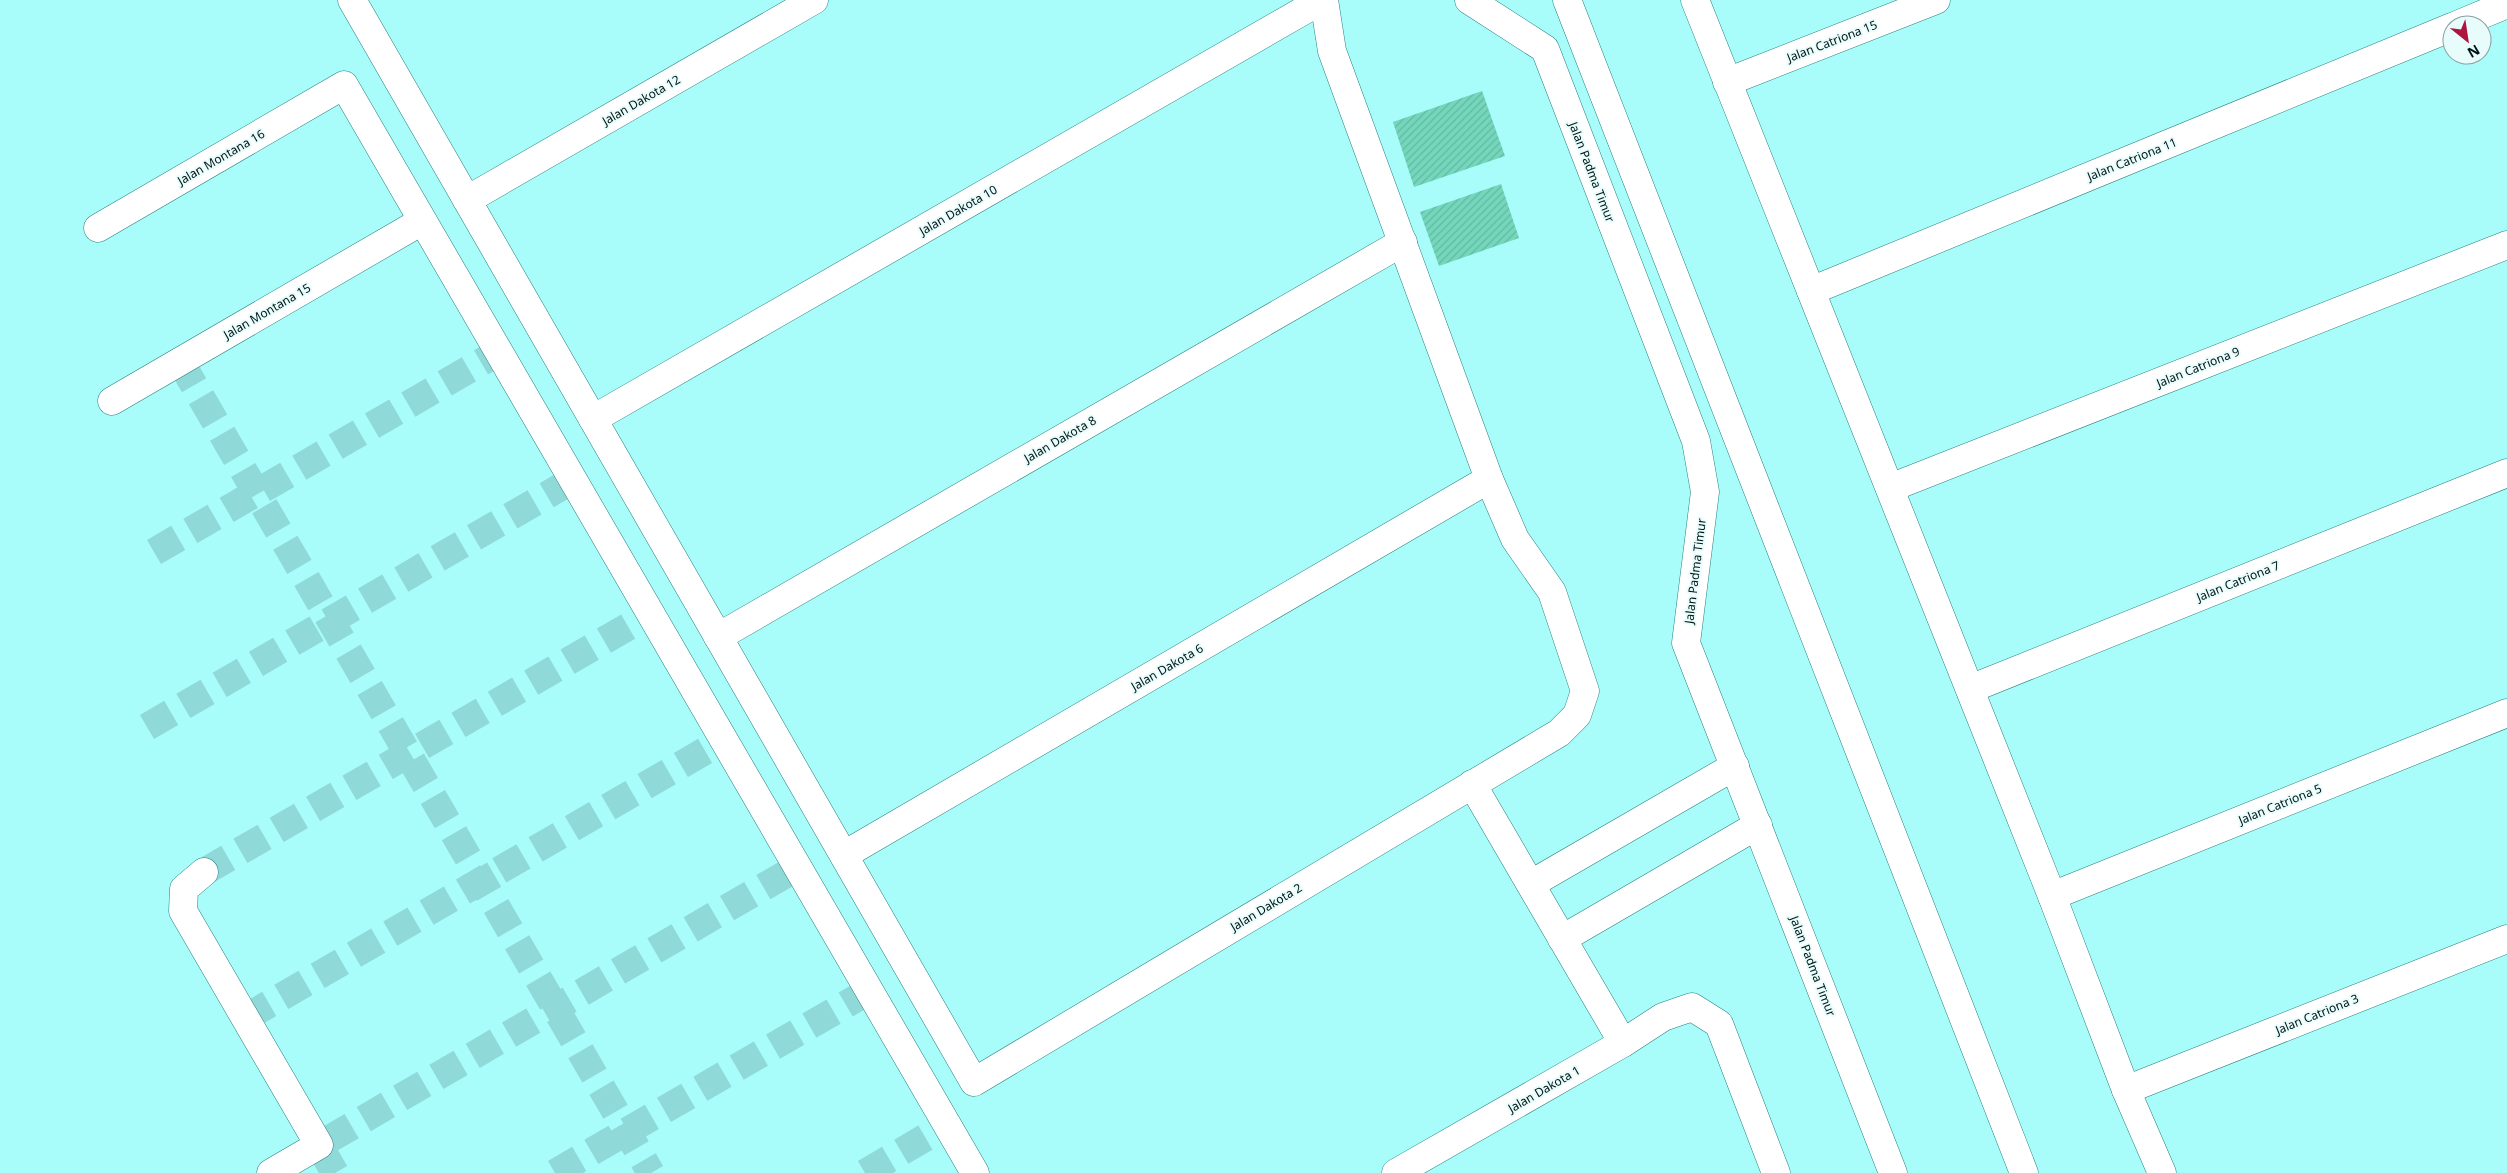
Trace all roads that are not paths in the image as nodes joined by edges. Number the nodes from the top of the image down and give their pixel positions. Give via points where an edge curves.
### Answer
1 (352, 0) edge
2 (814, 0) edge
3 (1323, 0) edge
4 (1469, 0) edge
5 (1567, 0) edge
6 (1936, 0) edge
7 (1700, 1) edge
8 (2507, 4) edge
9 (2481, 15) edge
10 (2442, 31) edge
11 (1727, 82) junction
12 (467, 200) junction
13 (422, 221) junction
14 (98, 228) dead end
15 (1403, 242) junction
16 (2507, 245) edge
17 (1811, 290) junction
18 (112, 401) dead end
19 (593, 419) junction
20 (2507, 473) edge
21 (1490, 479) junction
22 (1890, 488) junction
23 (718, 637) junction
24 (1970, 689) junction
25 (2507, 713) edge
26 (1735, 766) junction
27 (1472, 784) junction
28 (1758, 824) junction
29 (844, 855) junction
30 (204, 872) tunnel mouth
31 (1530, 884) junction
32 (2052, 896) junction
33 (2507, 938) edge
34 (1562, 939) junction
35 (1624, 1043) junction
36 (2126, 1090) junction
37 (271, 1173) edge
38 (975, 1173) edge
39 (1396, 1173) edge
40 (1776, 1173) edge
41 (1893, 1173) edge
42 (2024, 1173) edge
43 (2162, 1173) edge

1 - 12 street
2 - 12 street, Jalan Dakota 12
3 - 15 street, Jalan Dakota 2 via 1332,51
3 - 19 street, Jalan Dakota 10
4 - 26 street, Jalan Padma Timur via 1545,50 1696,440 1705,492 1686,643
5 - 42 street
6 - 11 street, Jalan Catriona 15
7 - 11 street
8 - 9 street
10 - 17 street, Jalan Catriona 11
11 - 17 street
12 - 19 street
13 - 14 street, Jalan Montana 16 via 344,85
13 - 18 street, Jalan Montana 15
13 - 38 street
15 - 21 street, Jalan Dakota 2
15 - 23 street, Jalan Dakota 8
16 - 22 street, Jalan Catriona 9
17 - 22 street
19 - 23 street
20 - 24 street, Jalan Catriona 7
21 - 27 street, Jalan Dakota 2 via 1515,539 1552,592 1585,691 1577,715 1559,733
21 - 29 street, Jalan Dakota 6
22 - 24 street
23 - 29 street
24 - 32 street
25 - 32 street, Jalan Catriona 5
26 - 28 street, Jalan Padma Timur
26 - 31 street
27 - 29 street, Jalan Dakota 2 via 974,1082
27 - 31 street
28 - 34 street
28 - 41 street, Jalan Padma Timur
30 - 37 street via 184,889 183,911 319,1145
31 - 34 street
32 - 36 street
33 - 36 street, Jalan Catriona 3
34 - 35 street
35 - 39 street, Jalan Dakota 1
35 - 40 street, Jalan Dakota 1 via 1663,1017 1692,1007 1719,1024
36 - 43 street

